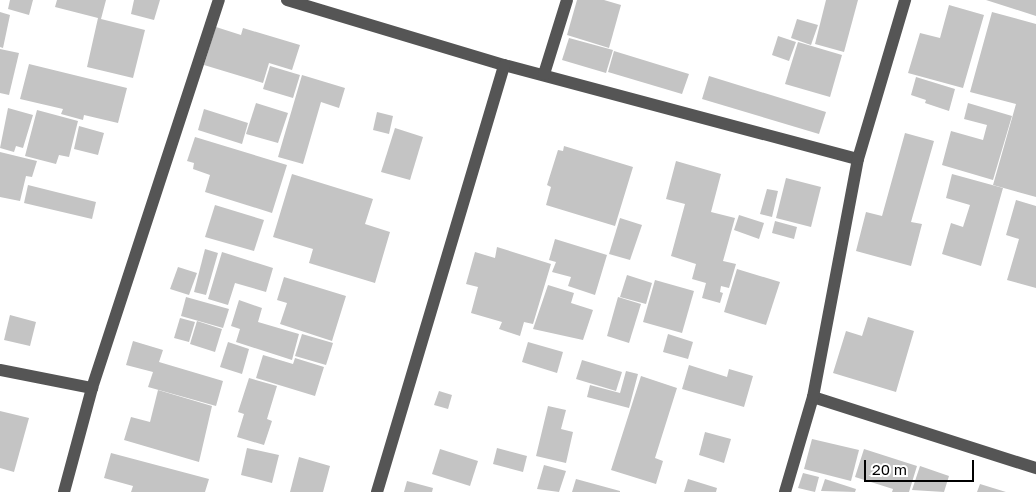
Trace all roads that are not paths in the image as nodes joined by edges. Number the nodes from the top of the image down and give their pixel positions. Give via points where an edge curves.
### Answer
1 (219, 0) edge
2 (286, 0) edge
3 (567, 0) edge
4 (905, 0) edge
5 (504, 65) junction
6 (544, 74) junction
7 (858, 159) junction
8 (0, 370) edge
9 (92, 388) junction
10 (813, 397) junction
11 (1036, 468) edge
12 (64, 492) edge
13 (377, 492) edge
14 (785, 492) edge

1 - 9 street
2 - 5 street
3 - 6 street
4 - 7 street
5 - 6 street
5 - 13 street
6 - 7 street
7 - 10 street
8 - 9 street
9 - 12 street
10 - 11 street
10 - 14 street

